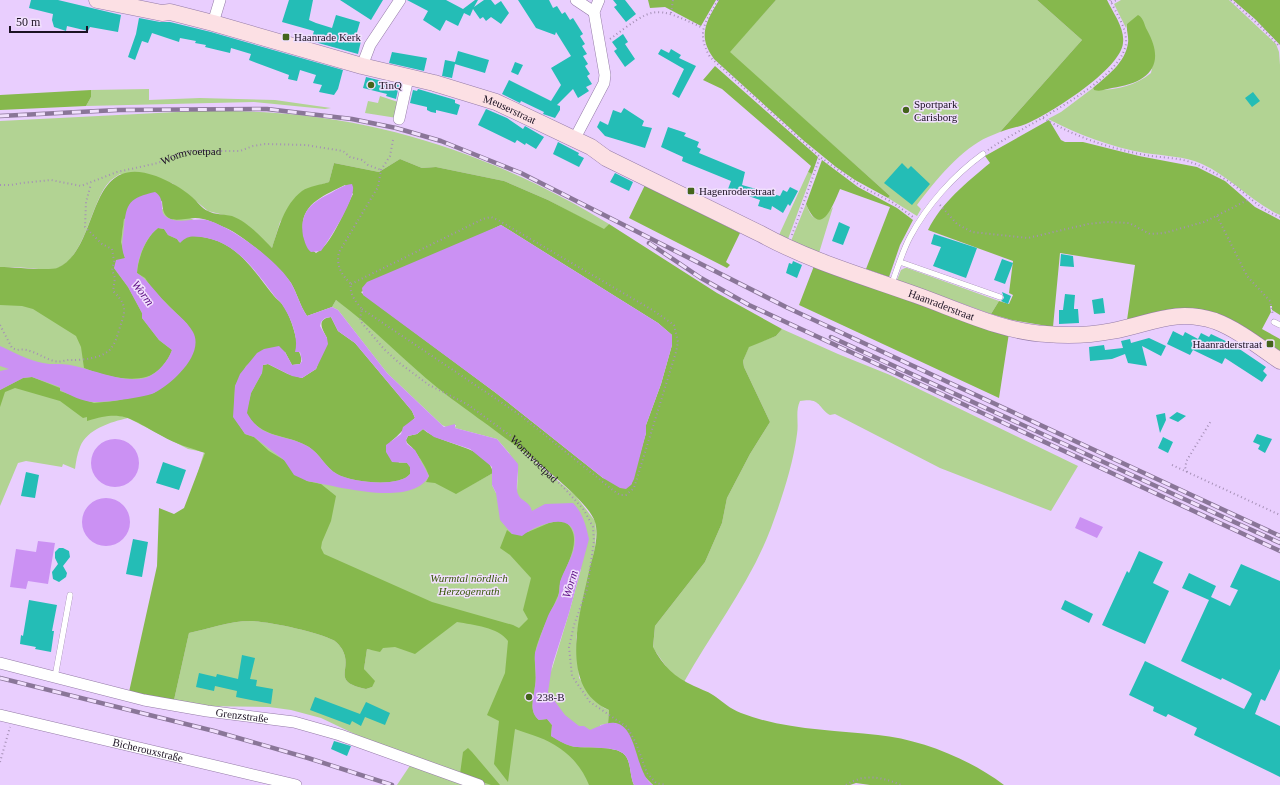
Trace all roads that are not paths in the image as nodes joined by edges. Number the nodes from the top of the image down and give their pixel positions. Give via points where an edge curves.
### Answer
1 (97, 0) edge
2 (220, 0) edge
3 (400, 0) edge
4 (576, 0) edge
5 (599, 0) edge
6 (594, 12) junction
7 (213, 23) junction
8 (362, 66) junction
9 (408, 78) junction
10 (400, 119) dead end
11 (574, 140) junction
12 (983, 154) road end
13 (786, 248) joint
14 (900, 262) junction
15 (891, 286) junction
16 (1000, 297) dead end
17 (1280, 360) edge
18 (70, 595) dead end
19 (0, 663) edge
20 (55, 678) junction
21 (0, 715) edge
22 (296, 785) edge
23 (479, 785) edge

1 - 7 street, Meuserstraat via 162,13 170,12
2 - 7 street
3 - 8 street via 370,46
4 - 6 street
5 - 6 street
6 - 11 street via 605,75 604,83
7 - 8 street, Meuserstraat
8 - 9 street, Meuserstraat
9 - 10 street
9 - 11 street, Meuserstraat via 434,83 496,102
11 - 13 street, Meuserstraat
12 - 14 lane via 961,172 935,200 909,238
13 - 15 street, Haanraderstraat via 824,264
14 - 15 lane
14 - 16 lane
15 - 17 street, Haanraderstraat via 990,322 1045,334 1110,332 1167,316 1192,316 1225,326
18 - 20 lane
19 - 20 street, Grenzstraße
20 - 23 street, Grenzstraße via 144,700 294,722 340,735
21 - 22 street, Bicherouxstraße

